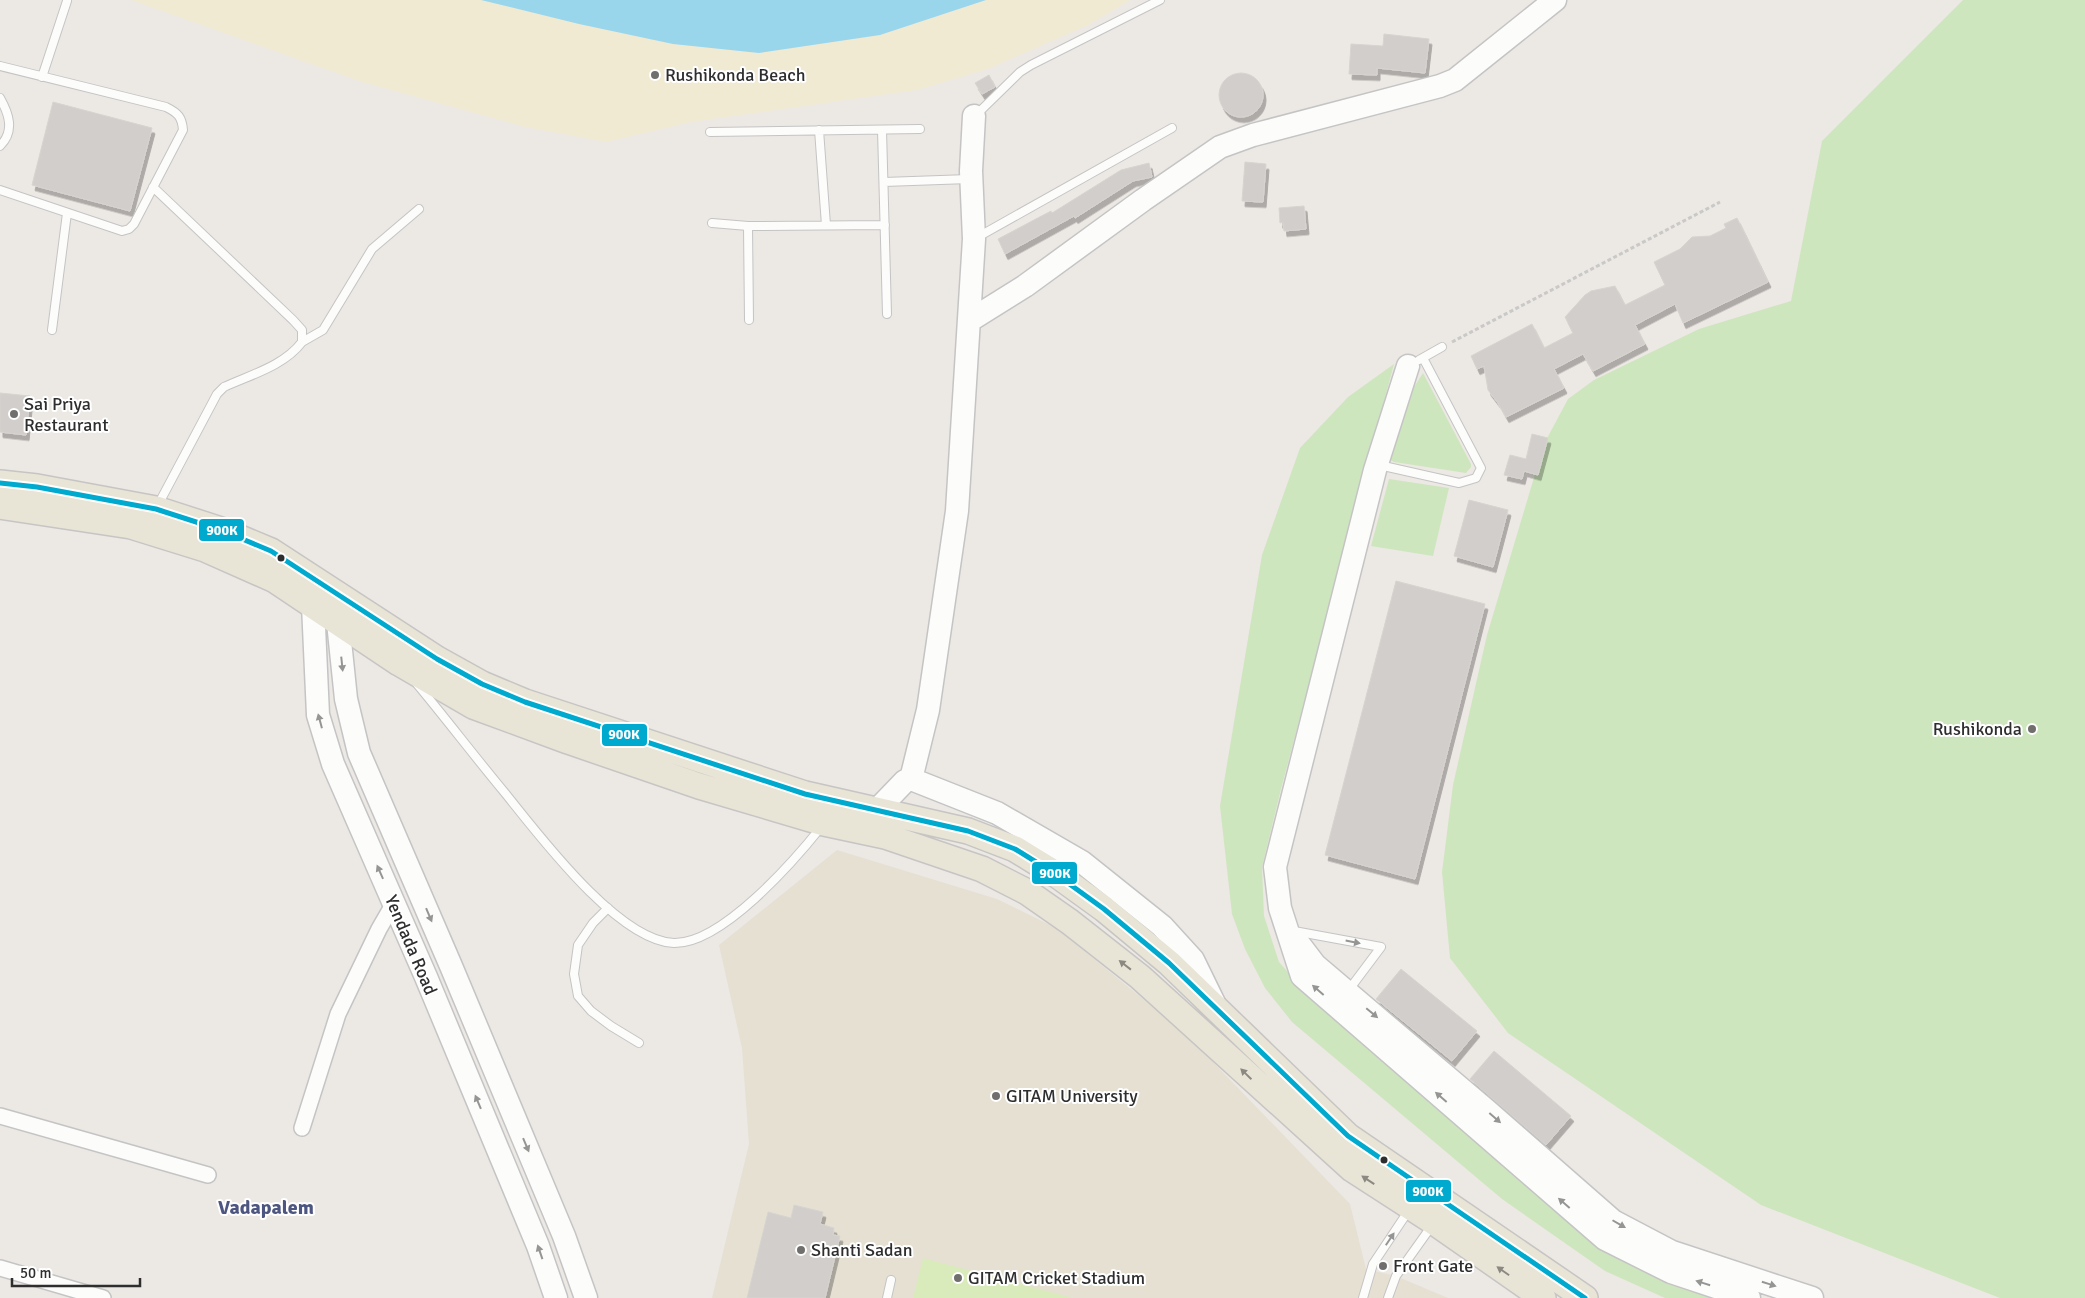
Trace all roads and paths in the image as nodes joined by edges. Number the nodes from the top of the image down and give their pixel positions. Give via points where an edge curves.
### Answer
1 (1160, 0) edge
2 (1555, 0) edge
3 (67, 1) edge
4 (0, 66) edge
5 (42, 77) junction
6 (0, 98) edge
7 (974, 116) joint
8 (1172, 128) dead end
9 (920, 129) dead end
10 (819, 130) junction
11 (882, 130) junction
12 (710, 132) dead end
13 (0, 146) edge
14 (971, 179) junction
15 (884, 182) junction
16 (153, 187) junction
17 (0, 190) edge
18 (1720, 202) dead end
19 (418, 209) dead end
20 (67, 213) junction
21 (712, 223) dead end
22 (885, 225) junction
23 (748, 226) junction
24 (826, 226) junction
25 (974, 239) junction
26 (887, 314) dead end
27 (750, 320) dead end
28 (969, 321) junction
29 (52, 330) dead end
30 (302, 342) junction
31 (1442, 347) joint
32 (1415, 362) junction
33 (1377, 465) junction
34 (0, 483) edge
35 (0, 506) edge
36 (156, 509) junction
37 (317, 594) junction
38 (343, 598) junction
39 (338, 622) junction
40 (399, 663) junction
41 (911, 779) junction
42 (878, 810) junction
43 (828, 812) junction
44 (394, 903) junction
45 (608, 908) junction
46 (1288, 930) junction
47 (1347, 992) junction
48 (1217, 1009) junction
49 (639, 1043) dead end
50 (0, 1116) edge
51 (302, 1128) dead end
52 (208, 1175) dead end
53 (1411, 1208) junction
54 (1434, 1222) junction
55 (0, 1268) edge
56 (891, 1280) dead end
57 (103, 1298) edge
58 (556, 1298) edge
59 (586, 1298) edge
60 (887, 1298) edge
61 (1363, 1298) edge
62 (1388, 1298) edge
63 (1543, 1298) edge
64 (1586, 1298) edge
65 (1749, 1298) edge
66 (1812, 1298) edge

1 - 7 lane via 1030,65
2 - 28 street via 1455,80 1220,147 1026,286
3 - 5 lane
4 - 5 lane
5 - 16 lane via 177,112 183,130
6 - 13 lane via 9,114 10,133
7 - 14 street
8 - 25 lane
9 - 11 lane
10 - 11 lane
10 - 12 lane
10 - 24 lane
11 - 15 lane
14 - 15 lane
14 - 25 street
15 - 22 lane
16 - 20 lane via 129,229 122,231
16 - 30 lane via 294,320 302,330
17 - 20 lane
18 - 31 path
19 - 30 lane via 372,248 323,330
20 - 29 lane
21 - 23 lane
22 - 24 lane
22 - 26 lane
23 - 24 lane
23 - 27 lane
25 - 28 street
28 - 41 street via 958,511 928,710
30 - 36 lane via 284,360 217,394
31 - 32 lane
32 - 33 street
32 - 33 lane via 1481,468 1476,478 1459,483
33 - 46 street via 1275,867 1280,908
34 - 36 main road
35 - 37 main road via 130,526 170,537
36 - 37 main road via 221,530 271,551
37 - 38 main road
37 - 39 main road
44 -> 37 street, Yendada Road via 333,764 318,716
38 - 39 street, Yendada Road
38 - 43 main road via 482,684 525,702 769,782
39 - 40 main road
39 -> 59 street, Yendada Road via 346,699 359,753 564,1236
40 - 43 main road via 482,709 568,741 699,786
40 - 45 lane via 542,839
41 - 42 street
41 - 48 street via 997,813 1082,862 1162,926 1193,960
42 - 43 main road
42 - 48 main road via 968,831 1015,849 1104,909 1170,963
43 - 45 lane via 796,859 765,890 704,936 675,943 654,939
53 -> 43 main road via 1352,1169 1140,977 1027,892 982,869 885,836
44 - 51 street via 338,1014
58 -> 44 street, Yendada Road via 538,1246
45 - 49 lane via 578,945 574,974 578,996 591,1011
46 - 47 street via 1315,965
46 -> 47 lane via 1382,947
65 -> 46 street via 1671,1272 1605,1239 1302,976
47 -> 66 street via 1613,1221 1672,1252
48 - 64 main road via 1348,1136
50 - 52 street
53 - 54 main road
61 -> 53 lane via 1373,1264
54 - 62 lane via 1396,1276
63 -> 54 main road
55 - 57 street
56 - 60 lane

